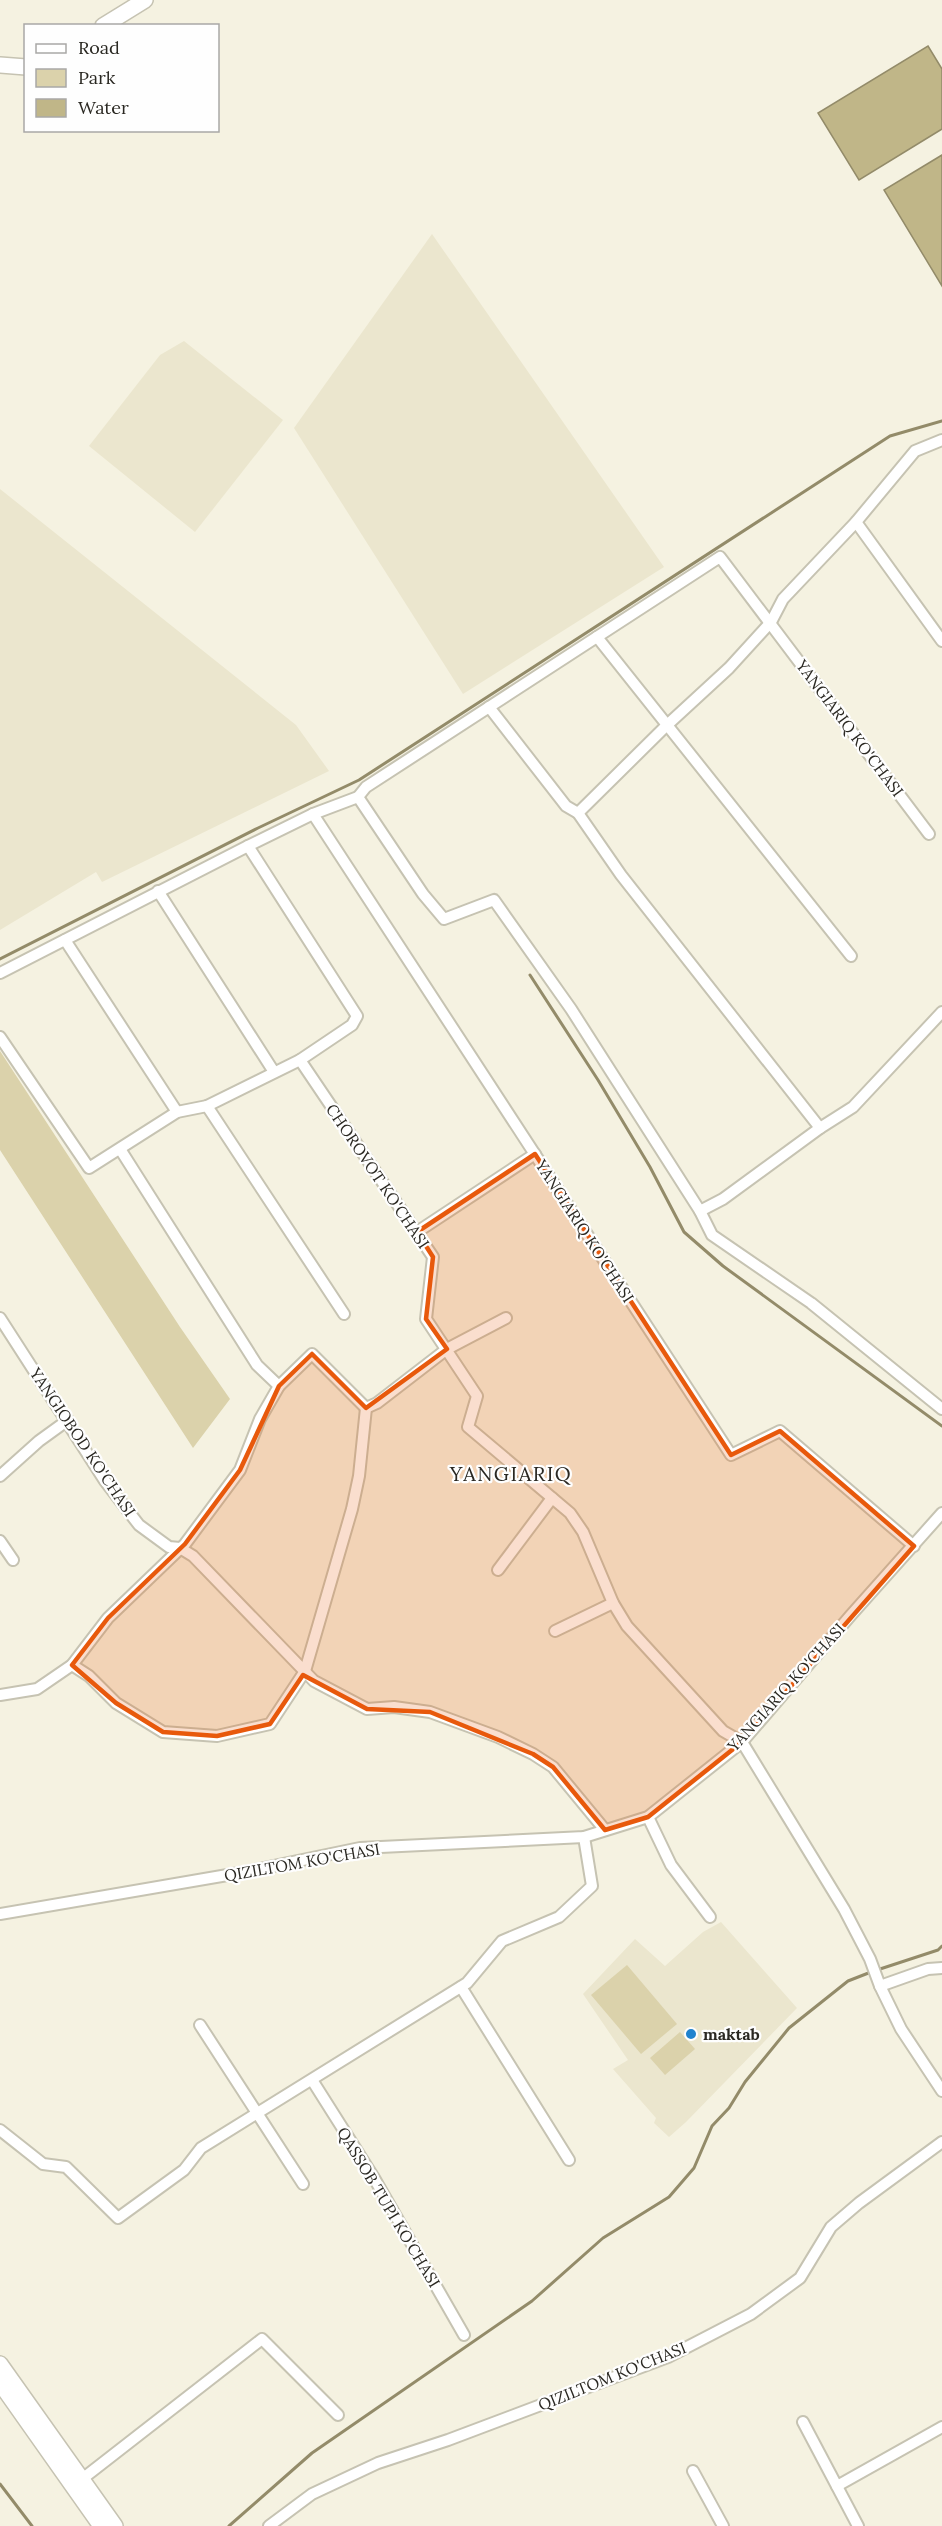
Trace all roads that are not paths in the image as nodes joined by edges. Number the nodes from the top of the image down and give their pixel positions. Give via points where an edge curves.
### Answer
1 (145, 0) edge
2 (106, 24) edge
3 (942, 440) edge
4 (856, 522) junction
5 (771, 622) junction
6 (597, 637) junction
7 (942, 641) edge
8 (489, 707) junction
9 (666, 726) junction
10 (358, 796) junction
11 (578, 813) junction
12 (313, 814) junction
13 (929, 834) dead end
14 (248, 846) junction
15 (158, 891) junction
16 (65, 940) junction
17 (850, 956) dead end
18 (0, 973) edge
19 (942, 1014) edge
20 (0, 1037) edge
21 (300, 1060) junction
22 (274, 1072) junction
23 (207, 1106) junction
24 (177, 1112) junction
25 (819, 1128) junction
26 (120, 1149) junction
27 (535, 1154) junction
28 (700, 1212) junction
29 (417, 1232) junction
30 (344, 1314) dead end
31 (0, 1318) edge
32 (506, 1318) dead end
33 (447, 1349) junction
34 (279, 1386) junction
35 (366, 1408) junction
36 (942, 1409) edge
37 (68, 1420) junction
38 (0, 1476) edge
39 (552, 1498) junction
40 (942, 1513) edge
41 (0, 1541) edge
42 (914, 1546) junction
43 (180, 1548) junction
44 (13, 1560) dead end
45 (498, 1570) dead end
46 (613, 1603) junction
47 (555, 1630) dead end
48 (72, 1665) junction
49 (305, 1671) junction
50 (0, 1695) edge
51 (742, 1742) junction
52 (648, 1817) junction
53 (605, 1830) junction
54 (584, 1837) junction
55 (0, 1914) edge
56 (710, 1917) dead end
57 (942, 1968) edge
58 (880, 1986) junction
59 (461, 1987) junction
60 (200, 2025) dead end
61 (312, 2080) junction
62 (942, 2091) edge
63 (257, 2114) junction
64 (0, 2130) edge
65 (942, 2142) edge
66 (569, 2160) dead end
67 (303, 2184) dead end
68 (464, 2335) dead end
69 (0, 2364) edge
70 (0, 2383) edge
71 (338, 2415) dead end
72 (803, 2422) dead end
73 (942, 2427) edge
74 (693, 2471) dead end
75 (77, 2483) junction
76 (837, 2486) junction
77 (101, 2526) edge
78 (115, 2526) edge
79 (269, 2526) edge
80 (723, 2526) edge
81 (858, 2526) edge

1 - 2 main road
3 - 4 street via 915,451
4 - 5 street via 783,599
4 - 7 street
5 - 6 street, YANGIARIQ KO'CHASI via 720,557
5 - 9 street via 729,668
5 - 13 street, YANGIARIQ KO'CHASI
6 - 8 street
6 - 9 street
8 - 10 street
8 - 11 street via 566,806
9 - 11 street
9 - 17 street
10 - 12 street
10 - 28 street via 444,919 494,900 571,1009
11 - 25 street via 621,875
12 - 14 street
12 - 27 street, YANGIARIQ KO'CHASI
14 - 15 street
14 - 21 street via 357,1016 352,1025
15 - 16 street
15 - 22 street
16 - 18 street
16 - 24 street
19 - 25 street via 853,1107
20 - 26 street via 89,1168
21 - 22 street
21 - 29 street, CHOROVOT KO'CHASI
22 - 23 street
23 - 24 street
23 - 30 street
24 - 26 street
25 - 28 street
26 - 34 street via 257,1365
27 - 29 street
27 - 42 street, YANGIARIQ KO'CHASI via 731,1455 780,1431
28 - 36 street via 712,1235 812,1303
29 - 33 street, CHOROVOT KO'CHASI via 434,1257 426,1318
31 - 37 street, YANGIOBOD KO'CHASI
32 - 33 street
33 - 35 street
33 - 39 street, CHOROVOT KO'CHASI via 477,1396 468,1427
34 - 35 street via 312,1354
34 - 43 street via 260,1419 240,1470
35 - 49 street via 352,1509
37 - 38 street
37 - 43 street, YANGIOBOD KO'CHASI via 105,1481 139,1525 169,1547
39 - 45 street
39 - 46 street via 570,1513 583,1532
40 - 42 street, YANGIARIQ KO'CHASI
41 - 44 street
42 - 51 street, YANGIARIQ KO'CHASI
43 - 48 street via 108,1618
43 - 49 street via 193,1556
46 - 47 street
46 - 51 street via 627,1626 723,1731
48 - 49 street via 116,1703 163,1732 217,1736 270,1724
48 - 50 street via 37,1689
49 - 53 street via 314,1681 367,1709 394,1707 430,1712 533,1754 553,1767
51 - 52 street, YANGIARIQ KO'CHASI
51 - 58 street via 844,1909
52 - 53 street, QIZILTOM KO'CHASI
52 - 56 street via 671,1865
53 - 54 street, QIZILTOM KO'CHASI
54 - 55 street, QIZILTOM KO'CHASI via 360,1848
54 - 59 street via 592,1886 559,1917 502,1941
57 - 58 street
58 - 62 street via 901,2029
59 - 61 street
59 - 66 street
60 - 63 street
61 - 63 street
61 - 68 street, QASSOB TUPI KO'CHASI via 374,2178
63 - 64 street via 201,2148 184,2170 118,2218 66,2167 43,2164
63 - 67 street
65 - 79 street, QIZILTOM KO'CHASI via 831,2227 800,2278 751,2314 668,2356 378,2463 312,2494
69 - 75 main road
70 - 75 main road
71 - 75 street via 262,2339
72 - 76 street
73 - 76 street
74 - 80 street
75 - 77 main road
75 - 78 main road
76 - 81 street

